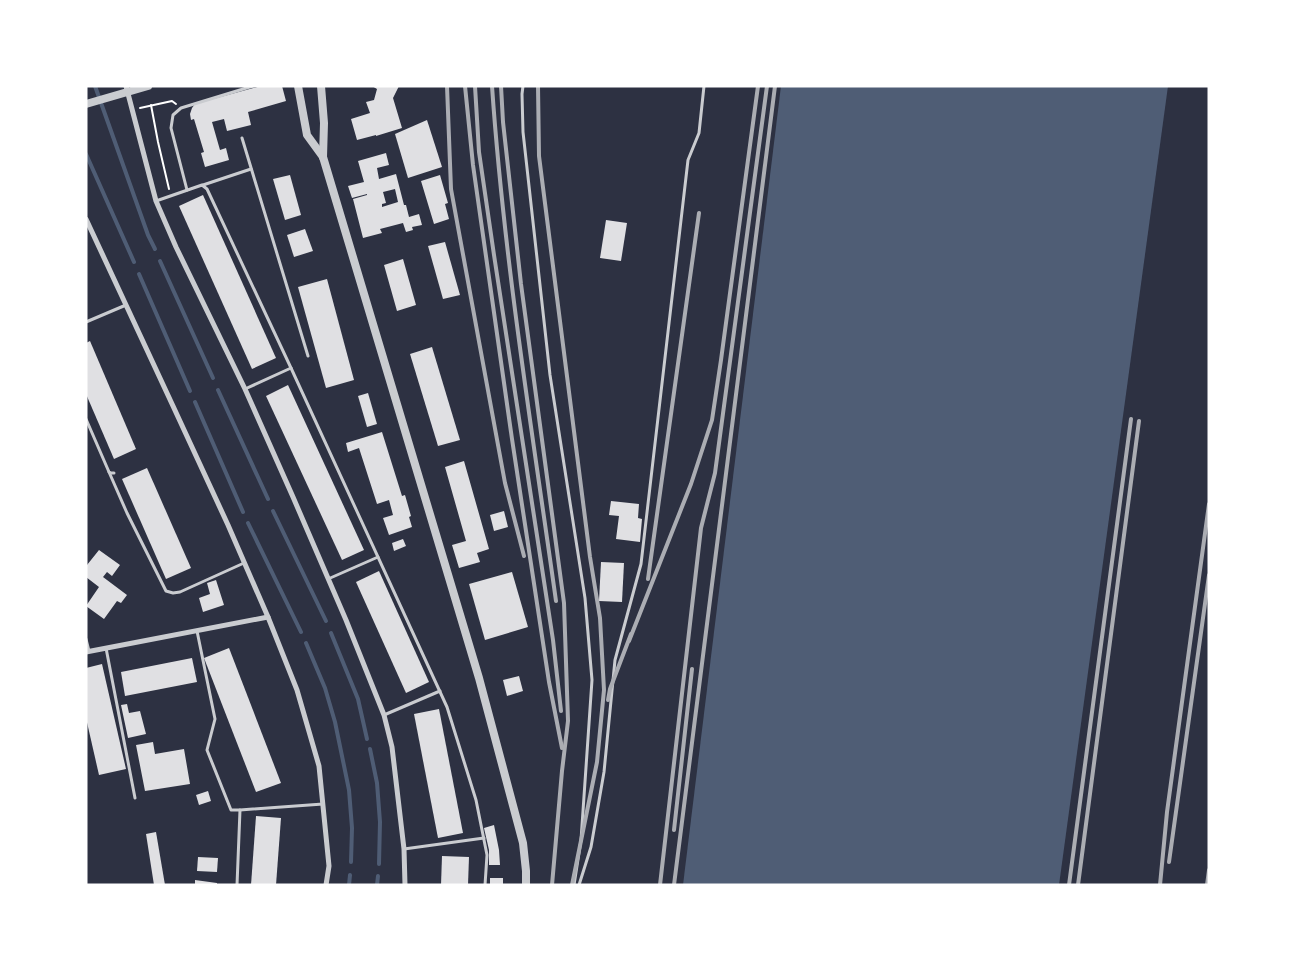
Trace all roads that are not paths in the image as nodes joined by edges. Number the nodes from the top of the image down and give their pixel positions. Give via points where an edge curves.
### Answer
1 (148, 86) edge
2 (253, 86) edge
3 (298, 86) edge
4 (321, 86) edge
5 (523, 86) edge
6 (704, 86) edge
7 (127, 89) edge
8 (86, 104) edge
9 (242, 138) dead end
10 (323, 157) junction
11 (251, 169) junction
12 (202, 185) junction
13 (187, 190) junction
14 (156, 201) junction
15 (86, 220) edge
16 (126, 304) junction
17 (86, 322) edge
18 (308, 356) dead end
19 (292, 368) junction
20 (245, 389) junction
21 (86, 419) edge
22 (109, 472) junction
23 (114, 473) dead end
24 (378, 556) junction
25 (244, 563) junction
26 (328, 579) junction
27 (268, 617) junction
28 (197, 630) junction
29 (86, 639) edge
30 (106, 648) junction
31 (88, 652) edge
32 (440, 691) junction
33 (384, 715) junction
34 (135, 798) dead end
35 (323, 804) junction
36 (240, 810) junction
37 (484, 838) junction
38 (404, 849) junction
39 (237, 885) edge
40 (326, 885) edge
41 (405, 885) edge
42 (485, 885) edge
43 (526, 885) edge
44 (574, 885) edge
45 (579, 885) edge

1 - 7 street
2 - 13 lane via 181,108 173,115 171,128
3 - 10 street via 308,134
4 - 10 street
5 - 44 lane via 523,132 549,365 585,598 592,680 581,840
6 - 45 lane via 698,133 688,160 641,564 615,660 604,772 591,847
7 - 8 street
7 - 14 street
9 - 11 lane
10 - 43 street via 478,678 523,843
11 - 12 lane
11 - 18 lane
12 - 13 lane
12 - 19 lane via 207,189
13 - 14 lane
14 - 20 street
15 - 16 street
16 - 17 lane
16 - 25 street
19 - 20 lane
19 - 24 lane
20 - 26 street
21 - 22 lane
22 - 23 lane
22 - 25 lane via 166,591 180,592
24 - 26 lane
24 - 32 lane
25 - 27 street
26 - 33 street
27 - 28 street
27 - 35 street via 297,690 319,766
28 - 30 street
28 - 36 lane via 215,719 207,750 231,810
29 - 31 lane
30 - 31 street
30 - 34 lane
32 - 33 lane
32 - 37 lane via 476,800
33 - 38 street via 392,747
35 - 36 lane
35 - 40 street via 329,866
36 - 39 lane
37 - 38 lane
37 - 42 lane via 487,855
38 - 41 street

